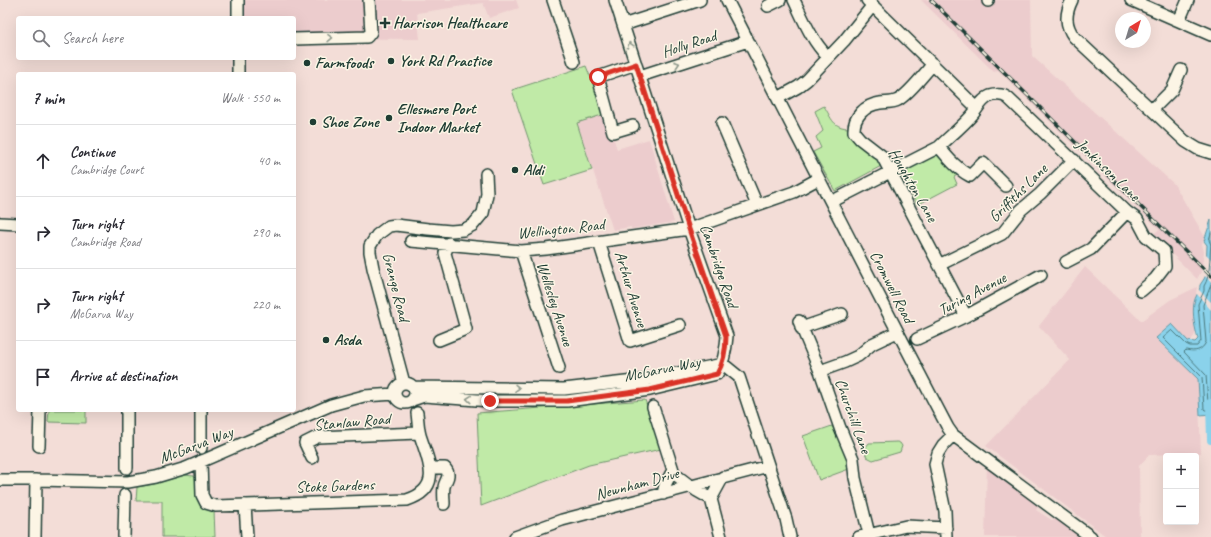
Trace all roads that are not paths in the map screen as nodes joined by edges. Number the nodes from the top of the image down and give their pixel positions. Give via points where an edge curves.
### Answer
1 (238, 0) edge
2 (369, 0) edge
3 (553, 0) edge
4 (615, 0) edge
5 (700, 0) edge
6 (727, 0) edge
7 (780, 0) edge
8 (794, 0) edge
9 (1072, 0) edge
10 (1131, 0) edge
11 (1188, 0) edge
12 (870, 3) edge
13 (768, 6) dead end
14 (238, 16) edge
15 (1179, 21) junction
16 (623, 25) junction
17 (1211, 35) edge
18 (296, 39) edge
19 (748, 41) junction
20 (828, 57) junction
21 (238, 60) edge
22 (574, 62) dead end
23 (636, 64) junction
24 (933, 64) junction
25 (1182, 70) dead end
26 (238, 72) edge
27 (640, 76) junction
28 (778, 98) junction
29 (981, 104) junction
30 (1152, 110) junction
31 (722, 123) dead end
32 (633, 126) dead end
33 (938, 147) junction
34 (1211, 153) edge
35 (1074, 160) junction
36 (890, 171) junction
37 (486, 174) dead end
38 (970, 176) junction
39 (818, 179) junction
40 (960, 182) dead end
41 (1006, 186) dead end
42 (831, 202) junction
43 (756, 205) junction
44 (1127, 212) junction
45 (0, 223) edge
46 (16, 224) edge
47 (689, 229) junction
48 (412, 241) dead end
49 (599, 242) junction
50 (449, 243) junction
51 (521, 251) junction
52 (1066, 262) dead end
53 (939, 265) junction
54 (1041, 275) dead end
55 (1141, 291) dead end
56 (842, 314) dead end
57 (966, 316) junction
58 (680, 325) dead end
59 (897, 332) junction
60 (439, 339) dead end
61 (917, 339) dead end
62 (723, 364) junction
63 (559, 368) dead end
64 (820, 371) junction
65 (409, 385) junction
66 (394, 394) junction
67 (412, 400) junction
68 (653, 407) dead end
69 (40, 412) edge
70 (127, 412) edge
71 (201, 412) edge
72 (417, 413) dead end
73 (419, 433) junction
74 (953, 435) junction
75 (39, 446) dead end
76 (201, 448) dead end
77 (312, 458) dead end
78 (201, 461) junction
79 (768, 466) junction
80 (127, 468) dead end
81 (430, 468) junction
82 (672, 472) junction
83 (723, 477) junction
84 (0, 480) edge
85 (36, 480) junction
86 (691, 486) junction
87 (663, 494) junction
88 (125, 495) dead end
89 (711, 499) junction
90 (444, 504) dead end
91 (245, 505) junction
92 (720, 532) edge
93 (946, 532) edge
94 (529, 534) edge
95 (864, 535) edge
96 (35, 537) edge
97 (124, 537) edge
98 (246, 537) edge
99 (515, 537) edge
100 (713, 537) edge
101 (790, 537) edge
102 (1091, 537) edge

1 - 14 street
18 -> 2 street via 367,37 371,32
3 - 22 street
4 - 16 street, Cambridge Road
5 - 16 street
6 - 19 street, Cromwell Road
7 - 13 street
8 - 20 street via 810,35
9 - 30 street via 1066,22 1068,30
10 - 15 street
11 - 15 street
12 - 20 street via 844,41
12 - 24 street
15 - 17 street
23 -> 16 street, Cambridge Road
27 -> 19 street, Holly Road
19 - 28 street, Cromwell Road
20 - 28 street via 807,80
21 - 26 street
23 - 27 street, Cambridge Road
23 - 32 street via 598,77 613,132
24 - 29 street
24 - 36 street, Houghton Lane via 905,95 898,100 872,105 864,110 855,122 854,132 882,156
25 - 30 street via 1172,90
27 - 47 street, Cambridge Road
28 - 39 street, Cromwell Road
29 - 33 street
29 - 35 street, Jenkinson Lane via 990,96 1005,96
30 - 34 street via 1185,141 1198,150
31 - 43 street
33 - 36 street
33 - 38 street
35 - 44 street, Jenkinson Lane
35 - 53 street, Griffiths Lane via 1021,210 1002,234
36 - 42 street
36 - 53 street, Houghton Lane
37 - 65 street, Grange Road via 487,194 483,213 473,225 463,230 390,226 377,235 370,246 373,268
38 - 40 street
38 - 41 street via 983,164
39 - 42 street, Cromwell Road
39 - 43 street, Wellington Road via 794,192
42 - 59 street, Cromwell Road
43 - 47 street, Wellington Road
44 - 52 street via 1091,249
44 - 55 street, Jenkinson Lane via 1137,219 1146,236 1164,251 1165,266
45 - 46 street
47 - 49 street, Wellington Road
47 - 62 street, Cambridge Road via 726,336
48 - 50 street, Wellington Road
49 - 51 street, Wellington Road
49 - 58 street, Arthur Avenue via 630,341
50 - 51 street, Wellington Road
50 - 60 street via 445,253 466,330
51 - 63 street, Wellesley Avenue
53 - 57 street, Houghton Lane
54 - 57 street, Turing Avenue
56 - 64 street via 800,325
57 - 61 street, Turing Avenue
59 - 64 street, Churchill Lane via 872,344 858,356
59 - 74 street, Cromwell Road
65 -> 62 street, McGarva Way via 564,389 643,380
62 -> 67 street, McGarva Way via 717,374 650,390 567,401 490,401 424,396
62 - 79 street via 739,377
64 - 95 street, Churchill Lane via 854,459
65 - 66 street via 397,387
65 - 67 street via 415,395
66 - 67 street via 402,402
66 - 78 street, McGarva Way via 364,396 331,405
68 - 82 street
69 - 75 street
70 - 80 street
71 - 76 street
72 - 73 street, Stoke Gardens
73 - 77 street, Stanlaw Road via 317,437 305,443
73 - 81 street, Stoke Gardens
74 - 93 street via 938,452 935,464 945,511
74 - 102 street, Cromwell Road
78 - 85 street, McGarva Way via 156,477 128,482
78 - 91 street, Stoke Gardens via 202,495 206,503 216,506
79 - 83 street, Newnham Drive
79 - 101 street
81 - 90 street via 447,470
81 - 91 street, Stoke Gardens via 430,480 425,490 417,497 407,500
82 - 86 street
82 - 87 street
83 - 86 street, Newnham Drive
83 - 89 street
84 - 85 street, McGarva Way
85 - 96 street
86 - 87 street, Newnham Drive
86 - 89 street
87 - 94 street, Newnham Drive via 562,520
88 - 97 street
89 - 92 street
91 - 98 street
92 - 100 street
93 - 95 street via 906,526
94 - 99 street, Newnham Drive

